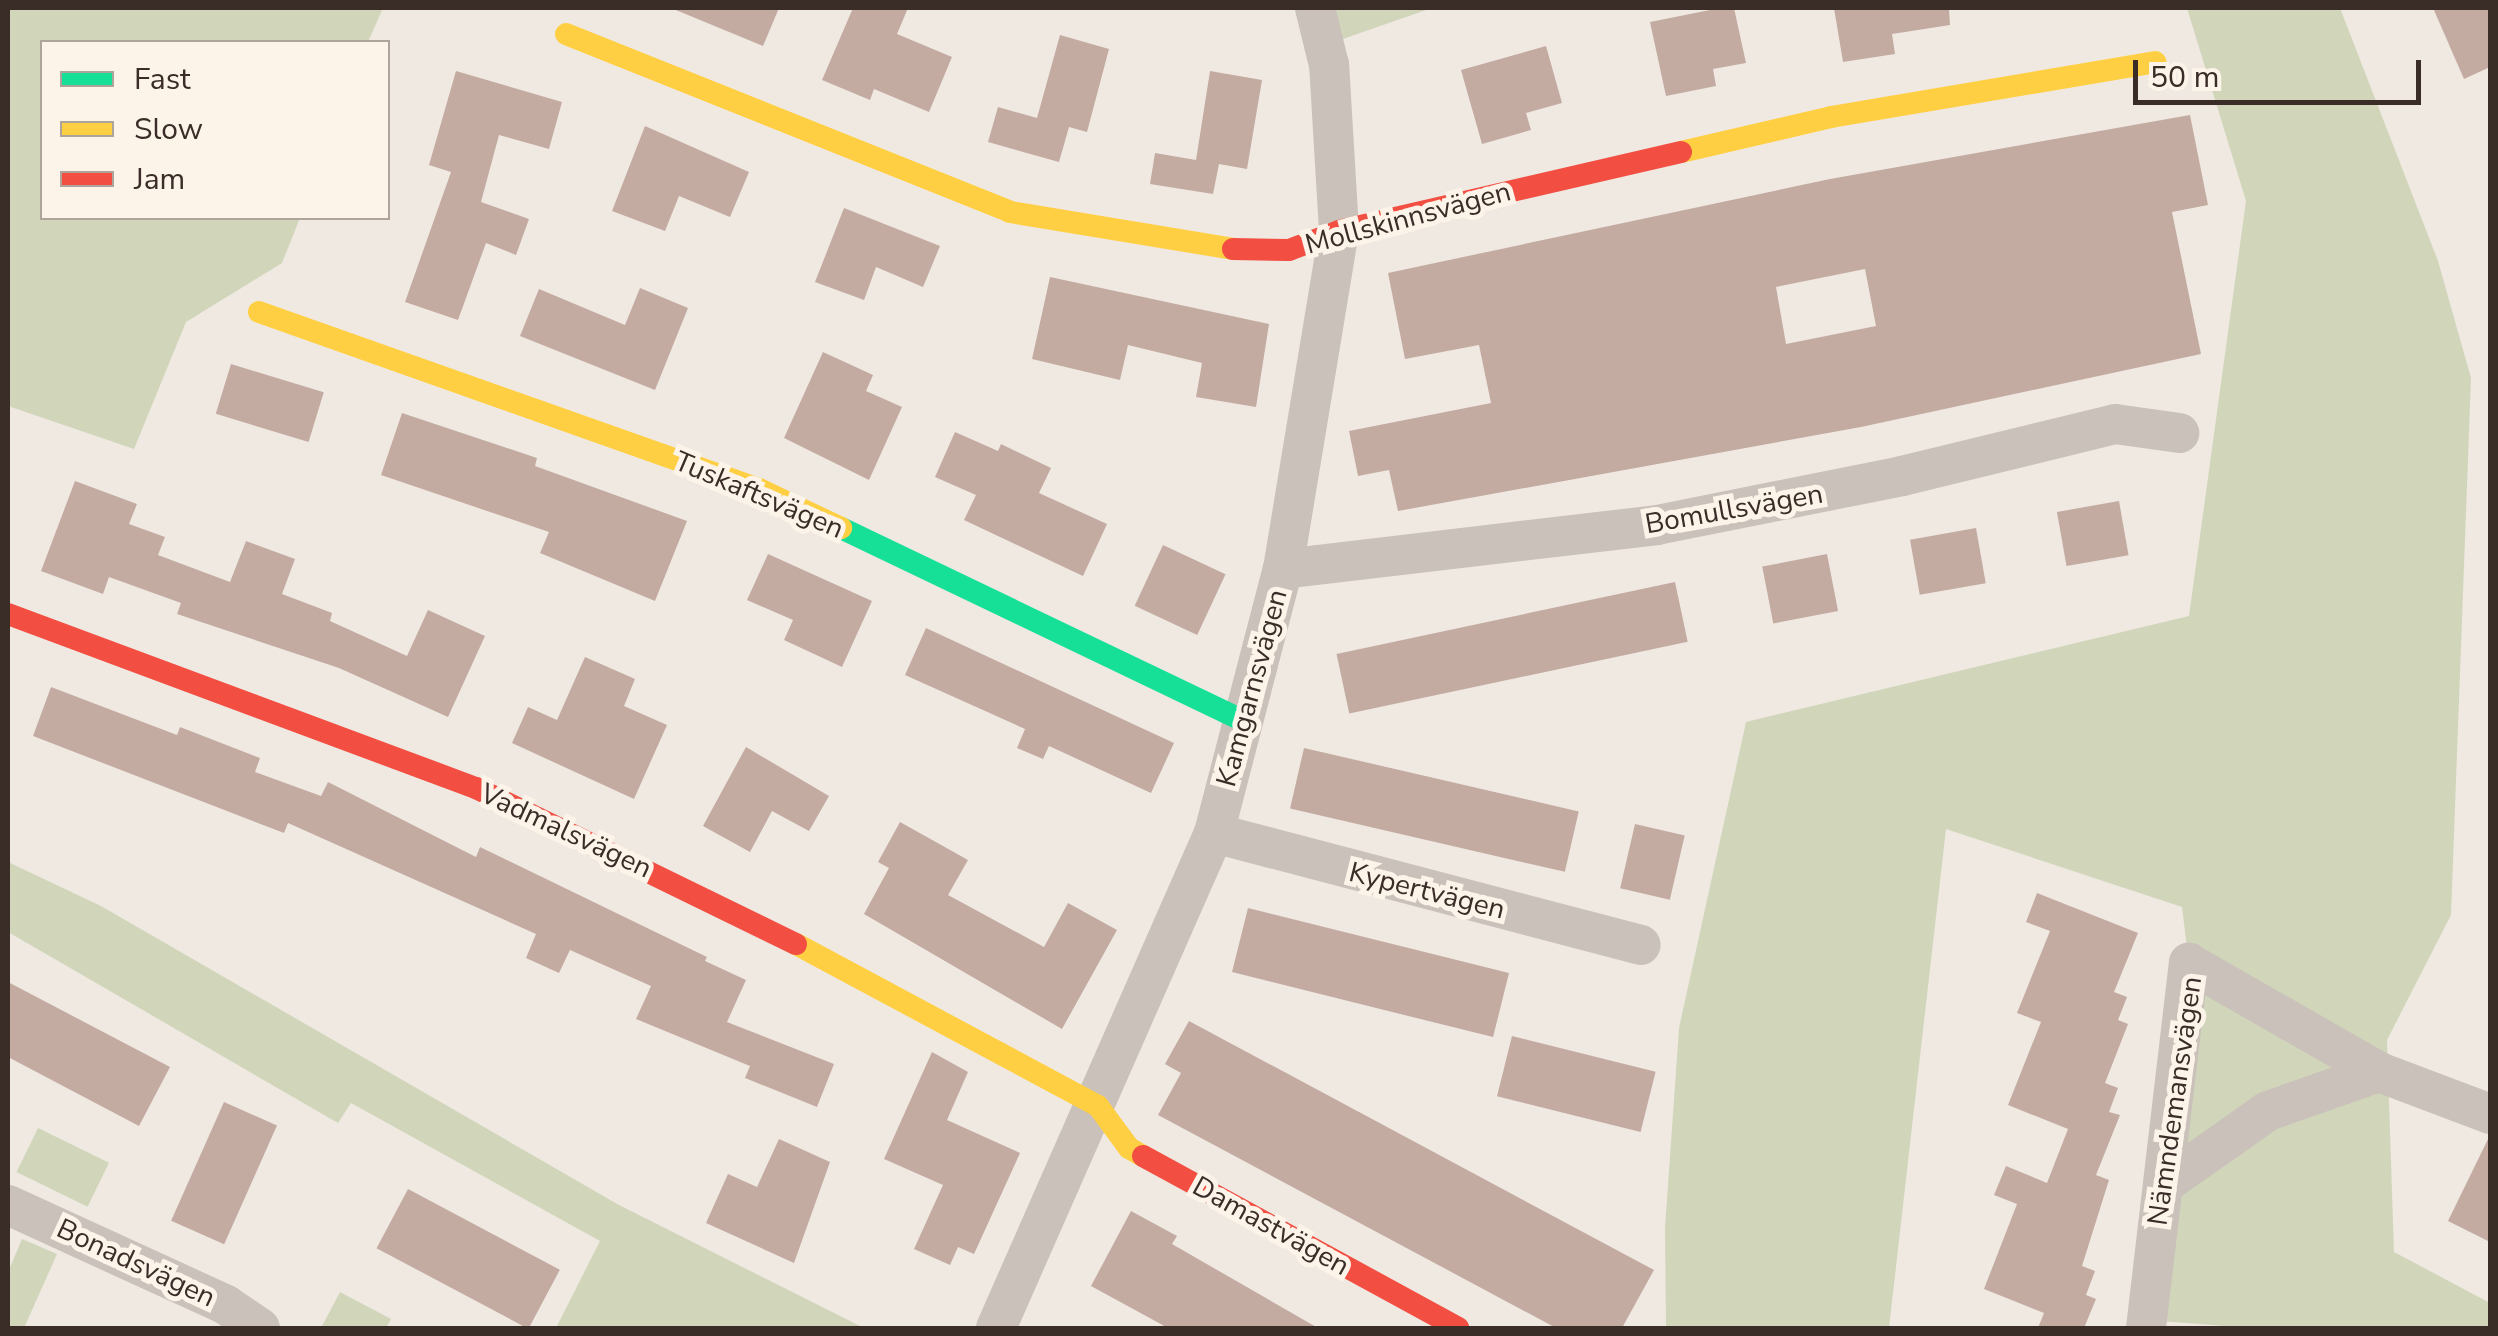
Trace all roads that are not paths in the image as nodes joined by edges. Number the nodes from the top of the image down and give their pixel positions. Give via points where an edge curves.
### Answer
1 (1315, 8) edge
2 (566, 34) dead end
3 (2155, 62) dead end
4 (1339, 230) junction
5 (258, 312) dead end
6 (2179, 433) dead end
7 (1283, 569) junction
8 (8, 614) edge
9 (1242, 720) junction
10 (1214, 833) junction
11 (1641, 945) dead end
12 (2380, 1072) junction
13 (1098, 1106) junction
14 (2490, 1114) edge
15 (2163, 1185) junction
16 (8, 1204) edge
17 (260, 1328) edge
18 (996, 1328) edge
19 (1458, 1328) edge
20 (2146, 1328) edge

1 - 4 street, Kamgarnsvägen via 1329,66
2 - 4 street, Mollskinnsvägen via 1010,212 1210,249 1289,250
3 - 4 street, Mollskinnsvägen via 1831,117
4 - 7 street, Kamgarnsvägen
5 - 9 street, Tuskaftsvägen via 758,490
6 - 7 street, Bomullsvägen via 2116,424 1832,492 1657,525
7 - 9 street, Kamgarnsvägen
8 - 13 street, Vadmalsvägen via 476,788 724,905
9 - 10 street, Kamgarnsvägen
10 - 11 street, Kypertvägen
10 - 13 street, Kamgarnsvägen
12 - 14 street, Nämndemansvägen
12 - 15 street via 2268,1111
12 - 15 street, Nämndemansvägen via 2190,964
13 - 18 street, Kamgarnsvägen
13 - 19 street, Damastvägen via 1130,1148
15 - 20 street, Nämndemansvägen
16 - 17 street, Bonadsvägen via 226,1305

